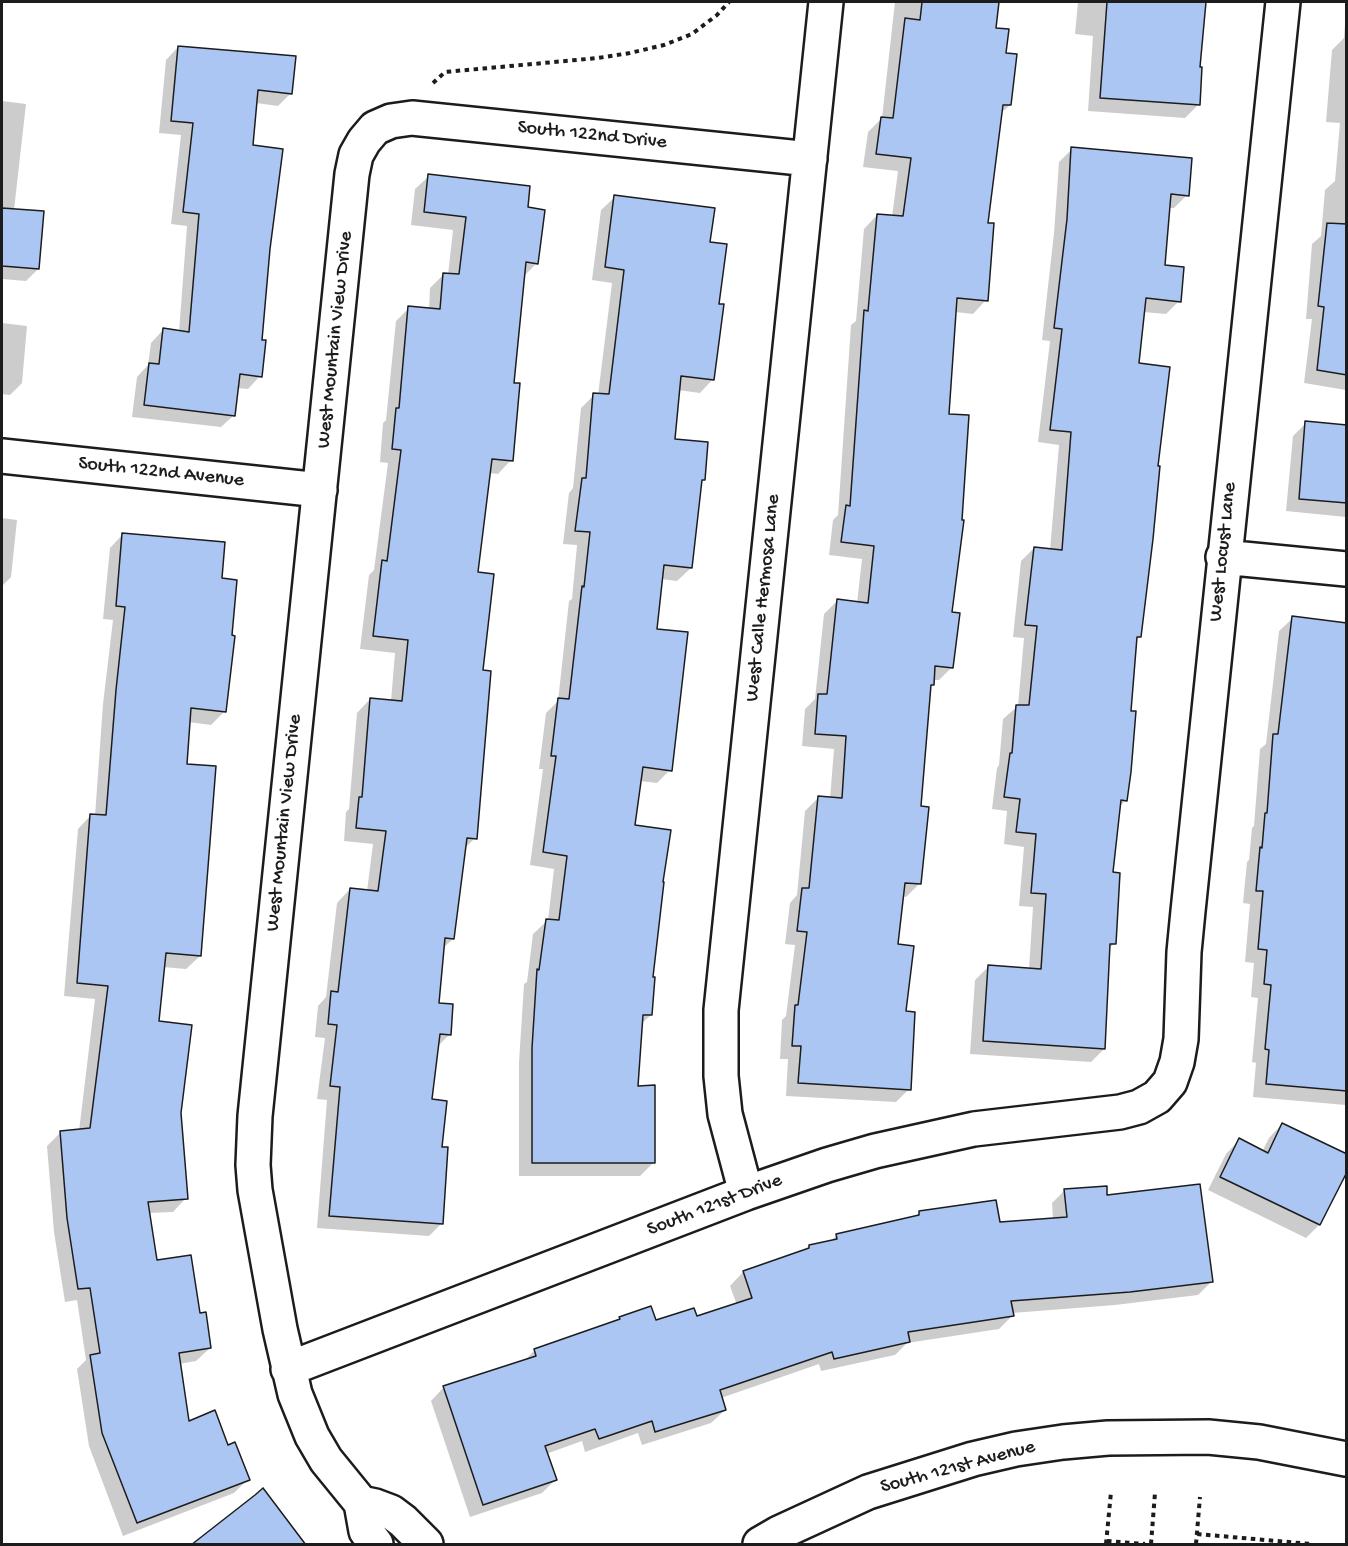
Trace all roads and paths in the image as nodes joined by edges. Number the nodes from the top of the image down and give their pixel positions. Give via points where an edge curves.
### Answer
1 (729, 2) edge
2 (826, 2) edge
3 (1283, 2) edge
4 (433, 83) dead end
5 (375, 128) joint
6 (810, 159) junction
7 (2, 456) edge
8 (320, 490) junction
9 (1223, 556) junction
10 (1347, 569) edge
11 (1157, 1096) joint
12 (746, 1193) junction
13 (288, 1370) junction
14 (1347, 1459) edge
15 (1111, 1492) dead end
16 (1155, 1493) dead end
17 (1200, 1497) dead end
18 (361, 1503) junction
19 (1197, 1534) junction
20 (1107, 1543) edge
21 (376, 1545) edge
22 (426, 1545) edge
23 (760, 1545) edge
24 (1145, 1545) edge
25 (1151, 1545) edge
26 (1196, 1545) edge
27 (1311, 1545) edge

1 - 4 path via 706,25 664,45 598,58 445,72
2 - 6 street, West Calle Hermosa Lane
3 - 9 street, West Locust Lane
5 - 6 street, South 122nd Drive via 391,121 433,119
5 - 8 street, West Mountain View Drive via 356,155 352,174
6 - 12 street, West Calle Hermosa Lane via 721,1010 725,1114
7 - 8 street, South 122nd Avenue
8 - 13 street, West Mountain View Drive via 253,1140 255,1190
9 - 10 street
9 - 11 street, West Locust Lane via 1186,932 1181,1040 1170,1082
11 - 12 street, South 121st Drive via 1120,1112 1017,1122 928,1138 827,1165
12 - 13 street, South 121st Drive
13 - 18 street, West Mountain View Drive via 312,1436
14 - 23 street, South 121st Avenue via 1208,1437 1063,1442 973,1459 868,1491
15 - 20 path
16 - 25 path
17 - 19 path
18 - 21 street, West Mountain View Drive via 366,1531
18 - 22 street via 391,1512
19 - 26 path
19 - 27 path
20 - 24 path

